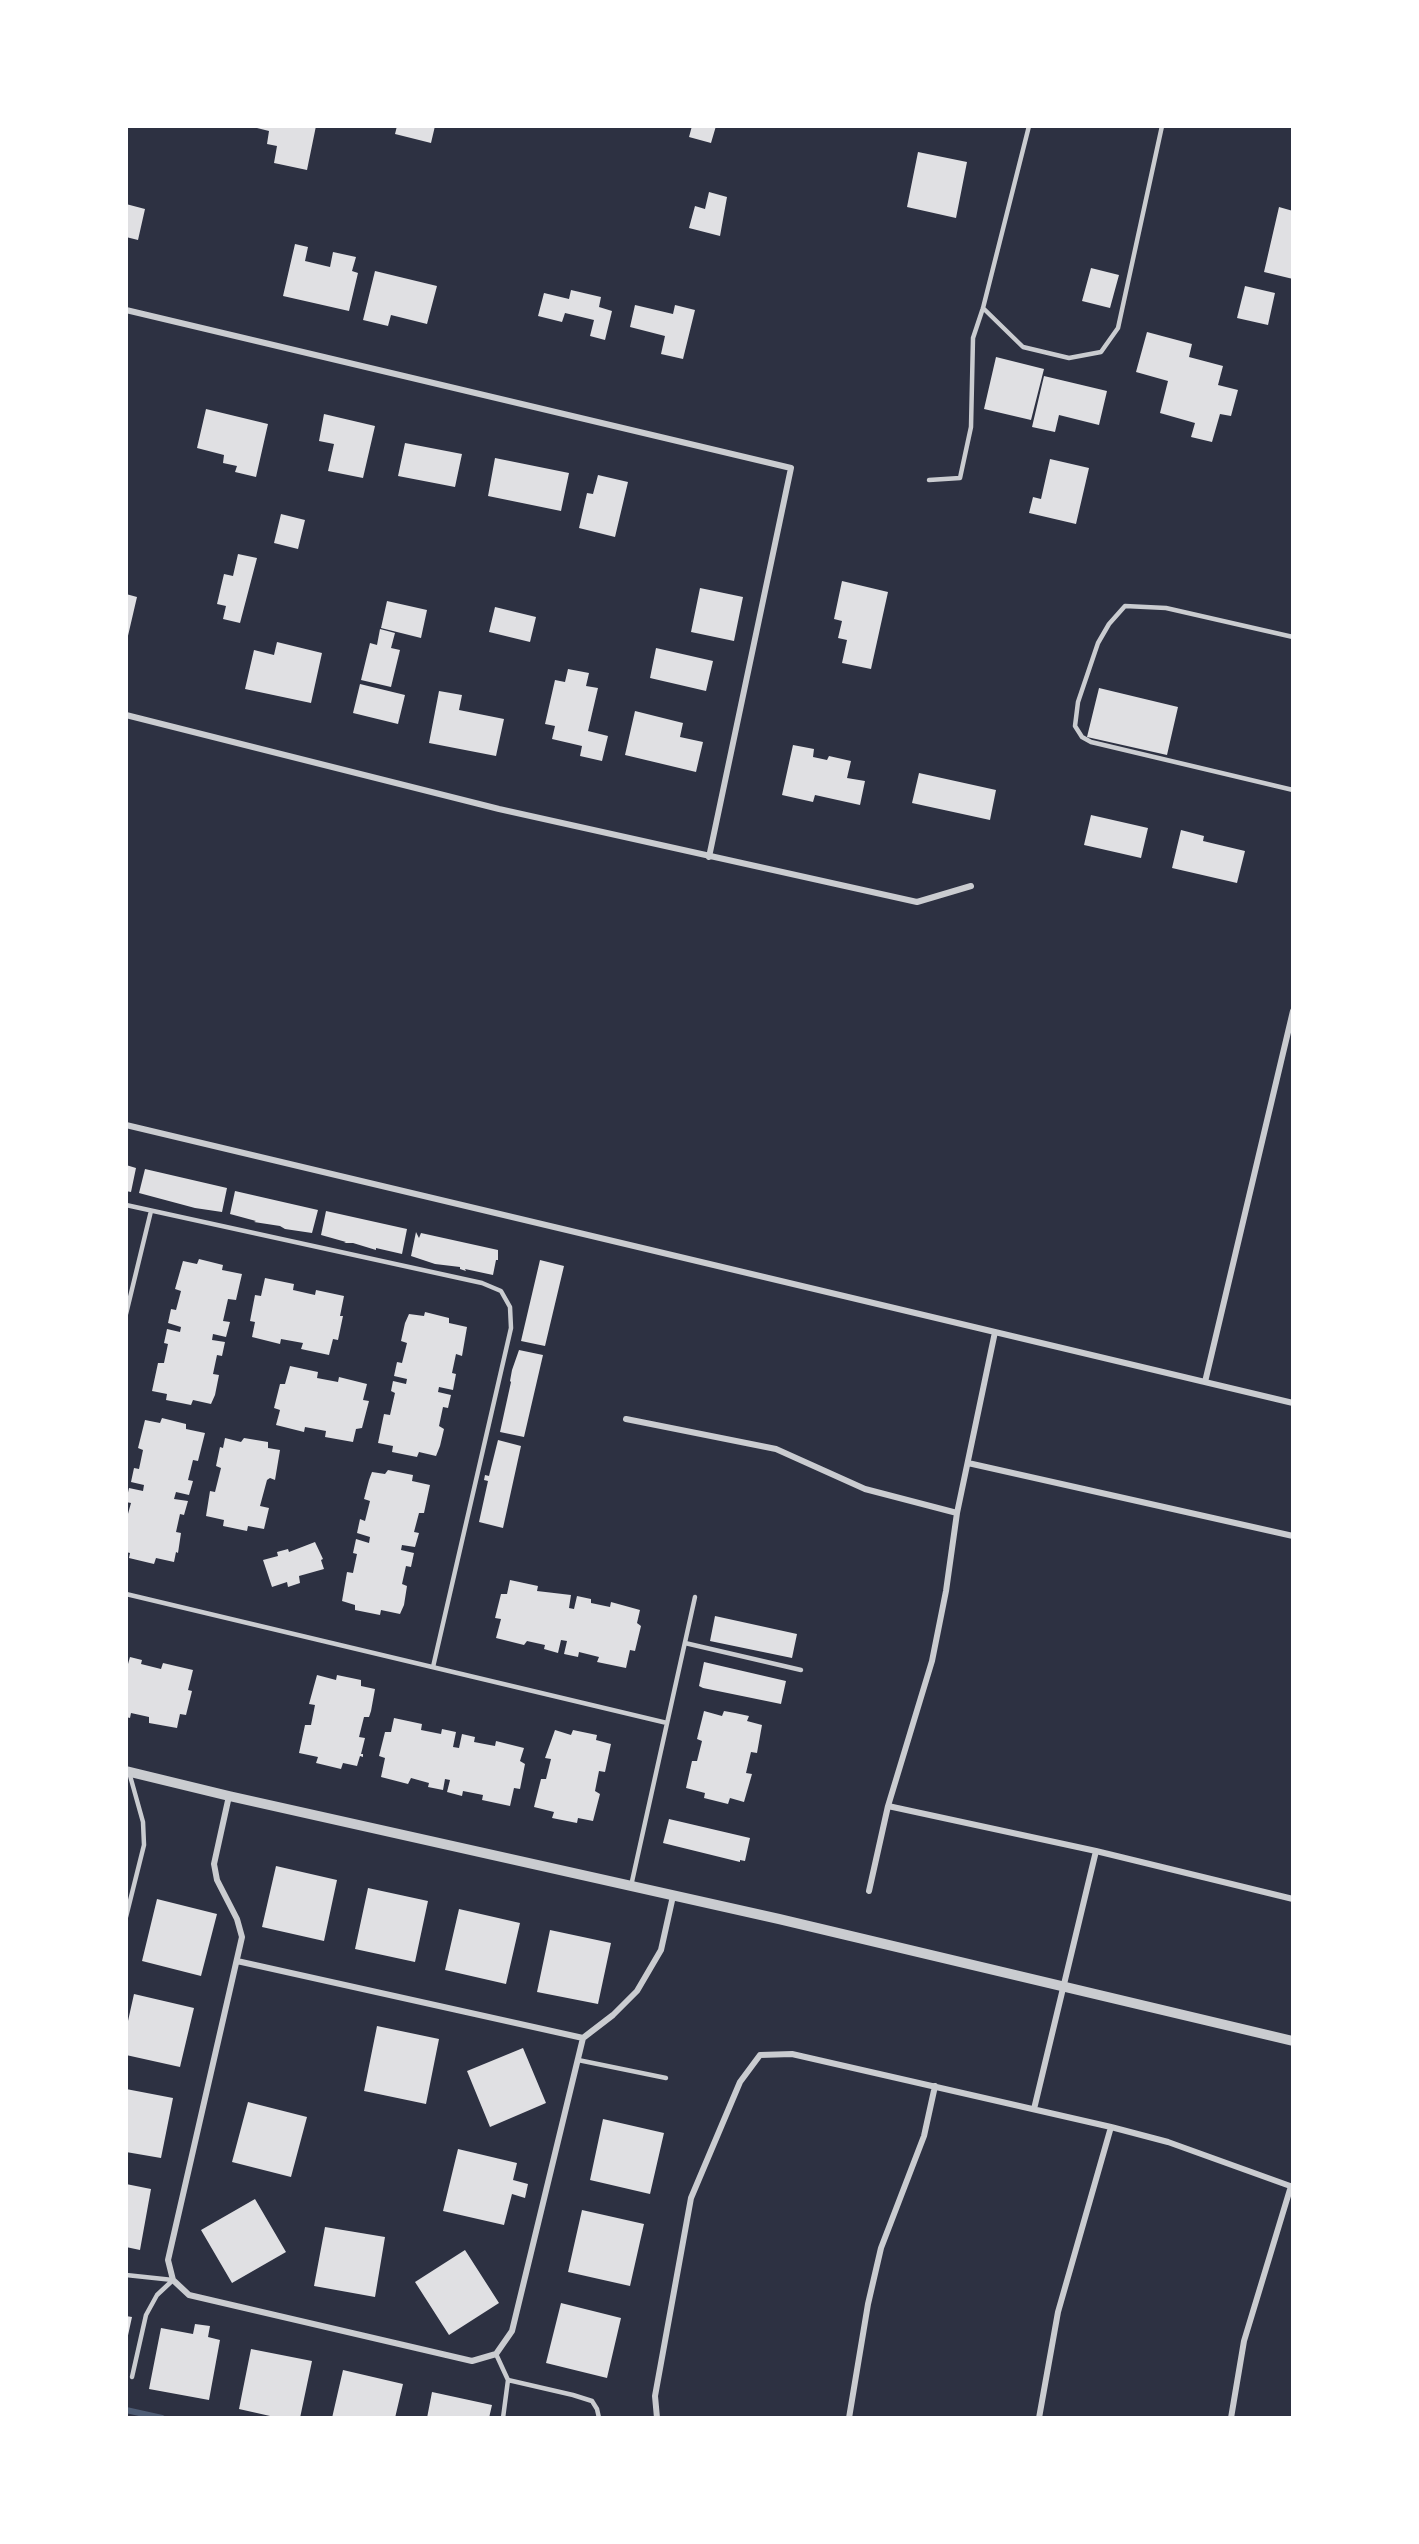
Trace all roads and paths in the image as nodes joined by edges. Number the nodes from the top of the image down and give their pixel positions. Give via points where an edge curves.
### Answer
1 (1029, 126) edge
2 (1162, 126) edge
3 (983, 308) junction
4 (126, 310) edge
5 (929, 480) dead end
6 (1293, 637) edge
7 (126, 715) edge
8 (1293, 790) edge
9 (709, 857) junction
10 (971, 886) dead end
11 (1293, 1011) edge
12 (126, 1125) edge
13 (126, 1205) edge
14 (151, 1211) junction
15 (127, 1304) edge
16 (126, 1314) edge
17 (995, 1332) junction
18 (1205, 1382) junction
19 (1293, 1403) edge
20 (626, 1419) dead end
21 (969, 1463) junction
22 (957, 1513) junction
23 (1293, 1536) edge
24 (126, 1594) edge
25 (695, 1597) dead end
26 (685, 1643) junction
27 (433, 1667) junction
28 (801, 1670) dead end
29 (667, 1724) junction
30 (128, 1772) edge
31 (229, 1796) junction
32 (888, 1806) junction
33 (1095, 1851) junction
34 (631, 1886) junction
35 (869, 1891) dead end
36 (673, 1896) junction
37 (1293, 1899) edge
38 (126, 1917) edge
39 (237, 1961) junction
40 (1064, 1985) junction
41 (583, 2038) junction
42 (1293, 2042) edge
43 (578, 2060) junction
44 (666, 2078) dead end
45 (935, 2086) junction
46 (1034, 2109) junction
47 (1111, 2127) junction
48 (1292, 2186) edge
49 (126, 2275) edge
50 (173, 2280) junction
51 (496, 2354) junction
52 (132, 2376) dead end
53 (508, 2380) junction
54 (503, 2418) edge
55 (598, 2418) edge
56 (657, 2418) edge
57 (849, 2418) edge
58 (1039, 2418) edge
59 (1231, 2418) edge

1 - 3 lane
2 - 3 lane via 1118,328 1101,352 1069,358 1023,347
3 - 5 lane via 973,338 971,427 960,478
4 - 9 street via 791,468
6 - 8 lane via 1166,608 1125,606 1098,643 1078,702 1075,726 1091,742
7 - 9 street
9 - 10 street via 917,902
11 - 18 street
12 - 17 street
13 - 14 lane
14 - 15 lane
14 - 27 lane via 482,1283 501,1291 510,1307 511,1328
15 - 16 lane
17 - 18 street
17 - 21 street
18 - 19 street
20 - 22 street via 776,1449 866,1490
21 - 22 street
21 - 23 street
22 - 32 street via 932,1661
24 - 27 lane
25 - 26 lane
26 - 28 lane
26 - 29 lane
27 - 29 lane
29 - 34 lane
30 - 31 street
30 - 38 lane via 143,1822 144,1845
31 - 34 street
31 - 39 street via 214,1864 242,1937
32 - 33 street
32 - 35 street
33 - 37 street
33 - 40 street
34 - 36 street
36 - 40 street
36 - 41 street via 661,1950 637,1991 613,2016
39 - 41 street
39 - 50 street via 168,2260
40 - 42 street
40 - 46 street
41 - 43 street
43 - 44 lane
43 - 51 street via 512,2331
45 - 46 street
45 - 56 street via 792,2054 760,2055 740,2082 691,2198 655,2396
45 - 57 street via 924,2136 881,2248
46 - 47 street
47 - 48 street via 1168,2142
47 - 58 street via 1058,2312
48 - 59 street via 1244,2341
49 - 50 lane
50 - 51 street via 189,2295 472,2361
50 - 52 lane via 156,2295 146,2316
51 - 53 lane
53 - 54 lane
53 - 55 lane via 592,2401

